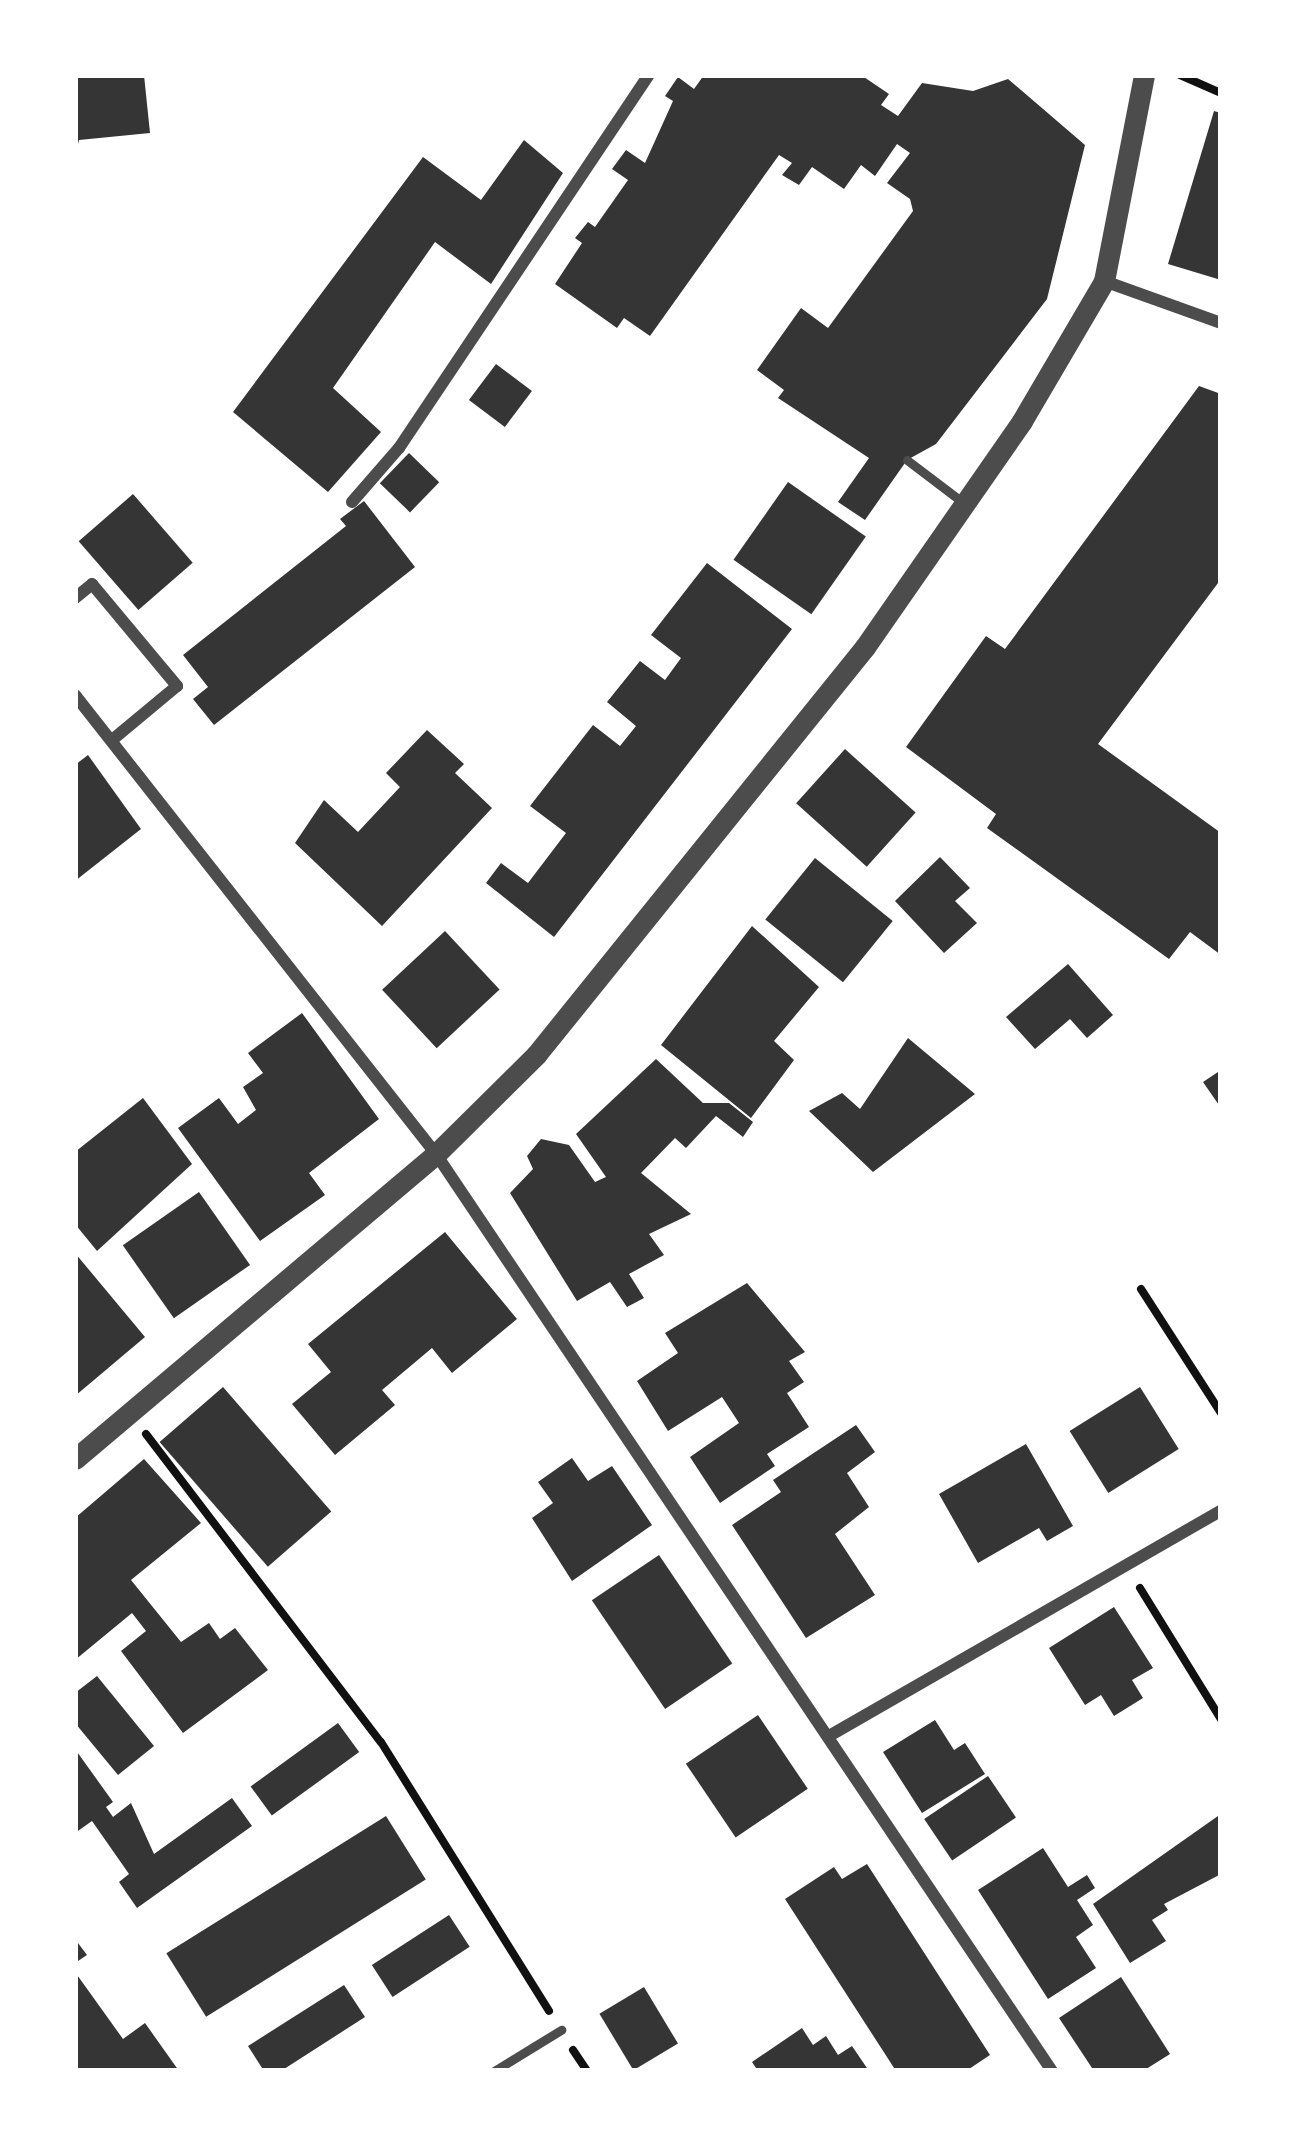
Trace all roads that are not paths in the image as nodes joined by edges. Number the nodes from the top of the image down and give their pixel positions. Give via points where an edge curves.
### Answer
1 (649, 75) edge
2 (1144, 75) edge
3 (1104, 280) junction
4 (1221, 323) edge
5 (907, 460) dead end
6 (352, 502) dead end
7 (965, 504) junction
8 (75, 598) edge
9 (75, 695) edge
10 (112, 740) junction
11 (436, 1154) junction
12 (75, 1459) edge
13 (1221, 1511) edge
14 (829, 1736) junction
15 (561, 2030) road end
16 (494, 2071) edge
17 (1052, 2071) edge

1 - 6 street via 399,448
2 - 3 street
3 - 4 street
3 - 7 street
5 - 7 lane
7 - 11 street via 701,857 536,1054
8 - 10 street via 92,584 177,686
9 - 10 street
10 - 11 street
11 - 12 street
11 - 14 street
13 - 14 street
14 - 17 street
15 - 16 lane

